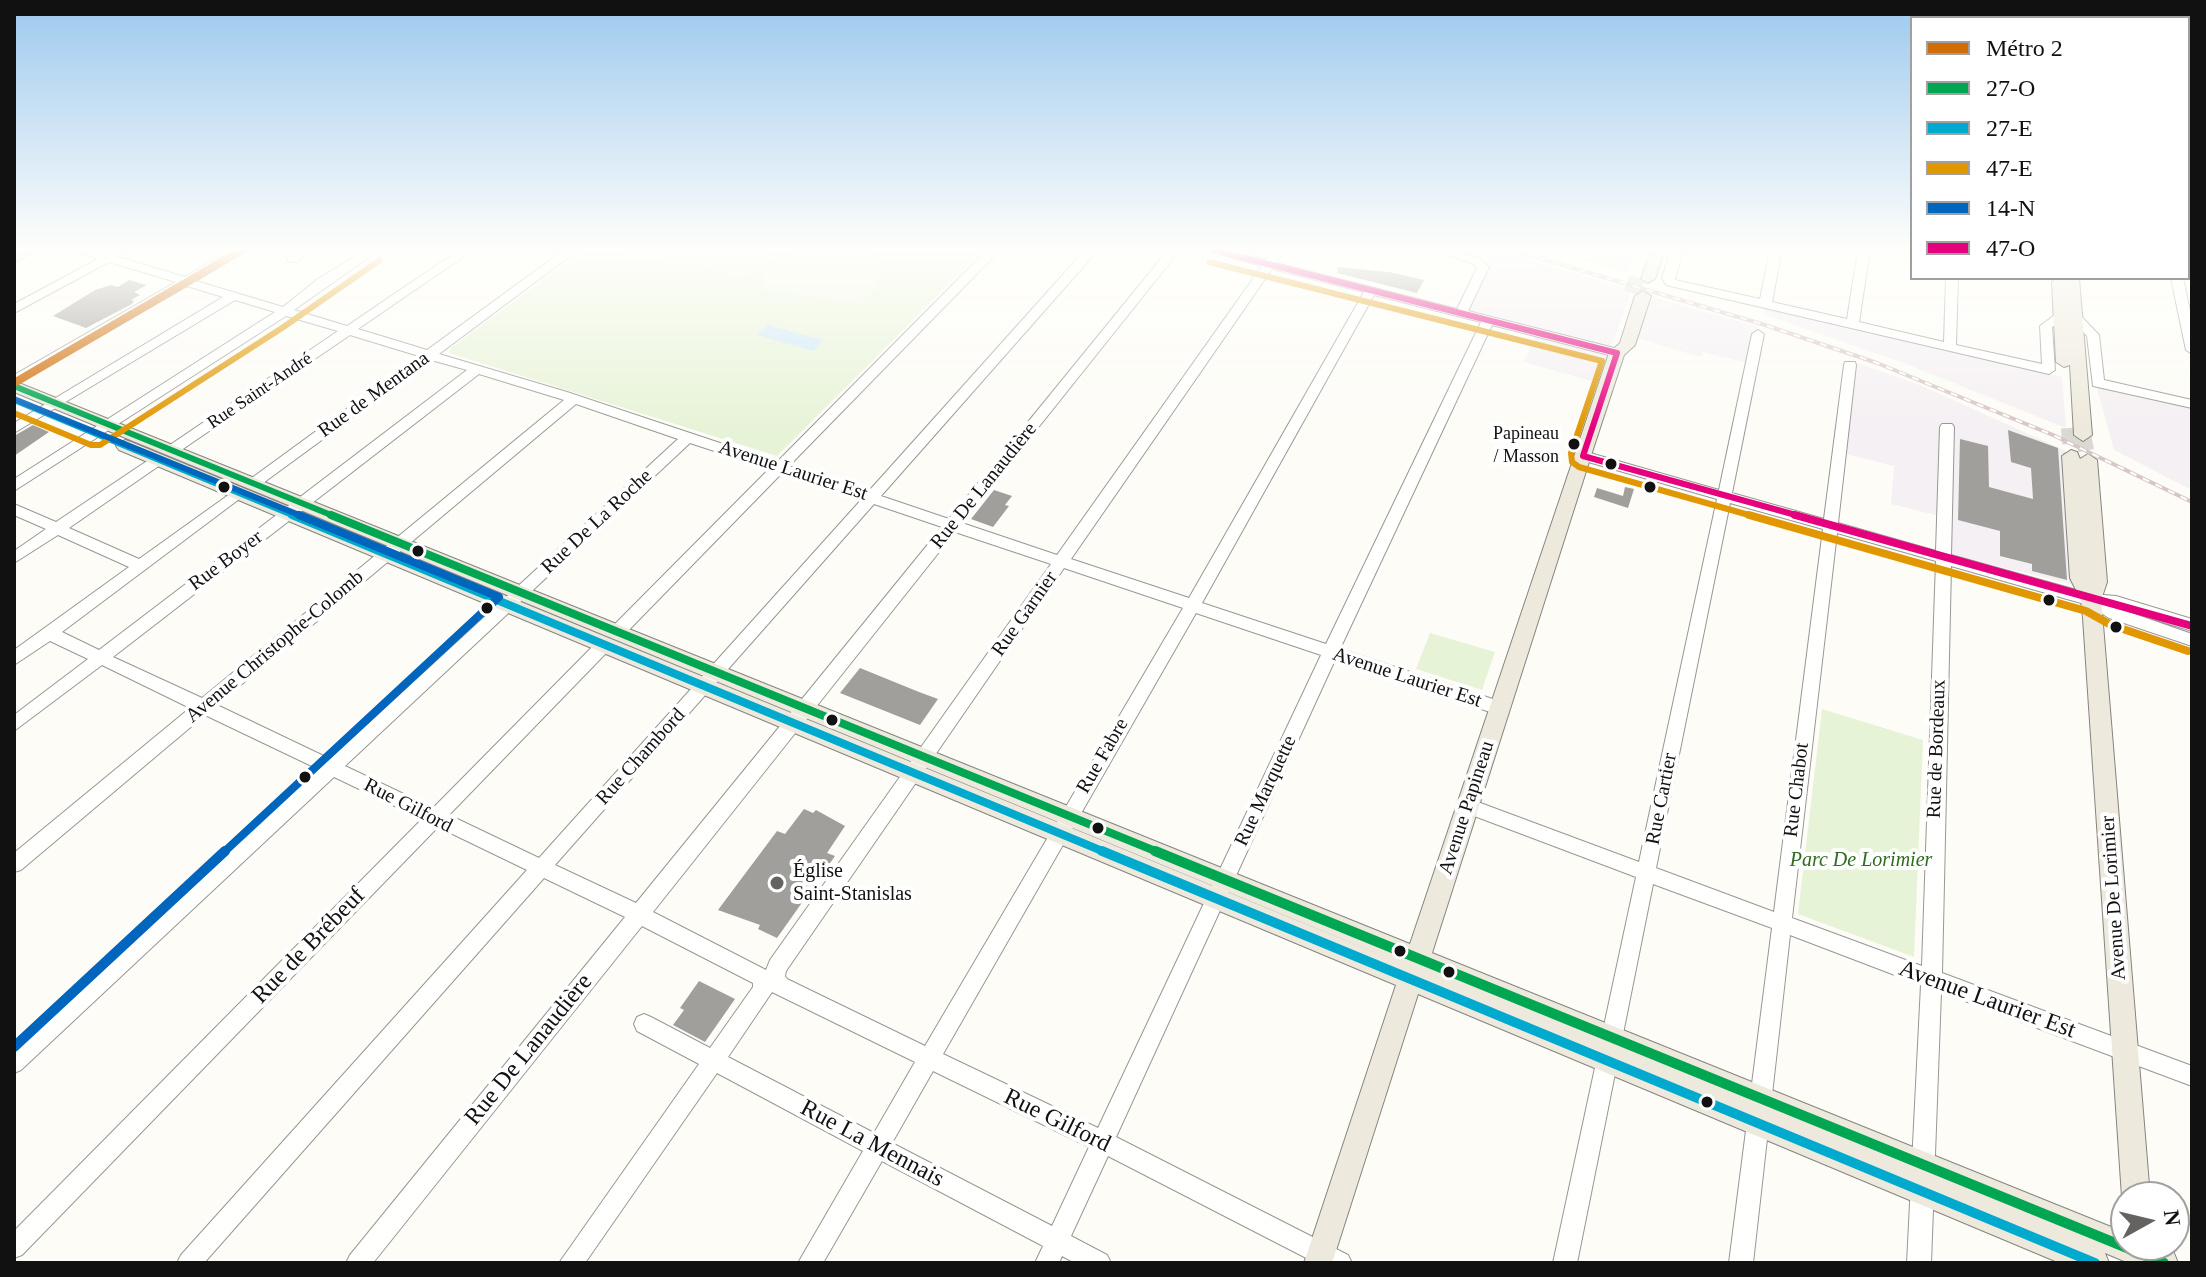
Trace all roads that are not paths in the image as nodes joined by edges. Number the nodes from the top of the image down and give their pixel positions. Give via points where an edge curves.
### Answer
1 (141, 310) edge
2 (210, 310) edge
3 (275, 310) edge
4 (380, 310) edge
5 (491, 310) edge
6 (936, 310) edge
7 (1039, 310) edge
8 (1126, 310) edge
9 (1238, 310) edge
10 (1360, 310) edge
11 (1448, 310) edge
12 (1463, 310) edge
13 (1634, 310) tunnel mouth
14 (1790, 310) edge
15 (1855, 310) edge
16 (1951, 310) edge
17 (2066, 310) edge
18 (2069, 310) edge
19 (2184, 310) edge
20 (284, 312) junction
21 (1461, 313) junction
22 (2068, 317) junction
23 (1488, 320) junction
24 (1853, 324) junction
25 (349, 331) junction
26 (1758, 334) dead end
27 (1950, 348) junction
28 (2192, 350) edge
29 (1617, 353) junction
30 (430, 355) junction
31 (1850, 365) dead end
32 (477, 369) junction
33 (14, 384) edge
34 (574, 399) junction
35 (14, 400) edge
36 (2192, 404) edge
37 (49, 408) junction
38 (1947, 427) dead end
39 (14, 429) edge
40 (103, 430) junction
41 (2076, 432) tunnel mouth
42 (688, 437) junction
43 (165, 455) junction
44 (1583, 456) junction
45 (2079, 458) tunnel mouth
46 (782, 466) junction
47 (14, 486) edge
48 (246, 488) junction
49 (1724, 496) junction
50 (872, 498) junction
51 (295, 508) junction
52 (14, 509) edge
53 (953, 524) junction
54 (1830, 525) junction
55 (58, 528) junction
56 (393, 549) junction
57 (14, 558) edge
58 (1943, 558) junction
59 (1061, 562) junction
60 (140, 566) junction
61 (515, 598) junction
62 (2091, 600) junction
63 (1192, 606) junction
64 (2191, 629) edge
65 (49, 633) junction
66 (611, 638) junction
67 (1331, 652) junction
68 (100, 658) junction
69 (14, 659) edge
70 (711, 679) junction
71 (203, 706) junction
72 (1499, 708) junction
73 (800, 716) junction
74 (14, 724) edge
75 (920, 765) junction
76 (333, 768) junction
77 (1467, 806) junction
78 (434, 819) junction
79 (1064, 825) junction
80 (14, 864) edge
81 (540, 868) junction
82 (1647, 874) junction
83 (1220, 889) junction
84 (638, 915) junction
85 (1781, 923) junction
86 (1416, 968) junction
87 (1931, 979) junction
88 (770, 980) junction
89 (644, 1024) dead end
90 (1611, 1050) junction
91 (2124, 1051) junction
92 (928, 1059) junction
93 (713, 1061) junction
94 (14, 1063) edge
95 (2192, 1076) edge
96 (1760, 1111) junction
97 (1103, 1143) junction
98 (878, 1147) junction
99 (1923, 1178) junction
100 (2135, 1181) edge
101 (1057, 1241) junction
102 (2110, 1243) edge
103 (14, 1247) edge
104 (1326, 1260) edge
105 (189, 1263) edge
106 (358, 1263) edge
107 (571, 1263) edge
108 (810, 1263) edge
109 (1047, 1263) edge
110 (1099, 1263) edge
111 (1565, 1263) edge
112 (1741, 1263) edge
113 (1919, 1263) edge
114 (2095, 1263) edge

1 - 33 street
2 - 37 street
3 - 20 street, Avenue Laurier Est
4 - 25 street, Rue Saint-André
5 - 30 street, Rue de Mentana
6 - 46 street, Rue de Brébeuf
7 - 50 street, Rue Chambord
8 - 53 street, Rue De Lanaudière
9 - 59 street, Rue Garnier
10 - 63 street, Rue Fabre
11 - 21 street
12 - 21 street
13 - 29 main road, Avenue Papineau via 1627,345
14 - 24 street
15 - 24 street
16 - 27 street
17 - 22 main road
18 - 22 main road
19 - 28 street
20 - 25 street, Avenue Laurier Est
20 - 40 street
21 - 23 street
22 - 27 street via 2046,326 2049,370
22 - 36 street via 2093,335 2098,383
22 - 41 main road
23 - 29 street
23 - 67 street, Rue Marquette
24 - 27 street
25 - 30 street, Avenue Laurier Est
25 - 43 street, Rue Saint-André
26 - 49 street, Rue Cartier
29 - 44 main road, Avenue Papineau
30 - 32 street, Avenue Laurier Est
30 - 48 street, Rue de Mentana
31 - 54 street, Rue Chabot
32 - 34 street, Avenue Laurier Est
32 - 51 street, Rue Boyer
33 - 37 main road
34 - 42 street, Avenue Laurier Est
34 - 56 street, Avenue Christophe-Colomb
35 - 37 main road
37 - 39 street
37 - 40 main road
38 - 58 street, Rue de Bordeaux
40 - 43 main road
40 - 47 street
42 - 46 street, Avenue Laurier Est
42 - 61 street, Rue De La Roche
43 - 48 main road
43 - 55 street, Rue Saint-André
44 - 49 street
44 - 72 main road, Avenue Papineau
45 - 62 main road, Avenue De Lorimier via 2097,571
46 - 50 street, Avenue Laurier Est
46 - 66 street, Rue de Brébeuf
48 - 51 main road
48 - 60 street, Rue de Mentana
49 - 54 street
49 - 82 street, Rue Cartier
50 - 53 street, Avenue Laurier Est
50 - 70 street, Rue Chambord
51 - 56 main road
51 - 68 street, Rue Boyer
52 - 55 street
53 - 59 street, Avenue Laurier Est
53 - 73 street, Rue De Lanaudière
54 - 58 street
54 - 85 street, Rue Chabot
55 - 57 street, Rue Saint-André
55 - 60 street
56 - 61 main road
56 - 71 street, Avenue Christophe-Colomb
58 - 62 street
58 - 87 street, Rue de Bordeaux
59 - 63 street, Avenue Laurier Est
59 - 75 street, Rue Garnier
60 - 65 street, Rue de Mentana
61 - 66 main road
61 - 76 street, Rue De La Roche
62 - 64 street via 2115,614
62 - 91 main road, Avenue De Lorimier
63 - 67 street, Avenue Laurier Est
63 - 79 street, Rue Fabre
65 - 68 street, Rue Gilford
65 - 69 street, Rue de Mentana
66 - 70 main road
66 - 78 street, Rue de Brébeuf
67 - 72 street, Avenue Laurier Est
67 - 83 street, Rue Marquette
68 - 71 street, Rue Gilford
68 - 74 street, Rue Boyer
70 - 73 main road
70 - 81 street, Rue Chambord
71 - 76 street, Rue Gilford
71 - 80 street, Avenue Christophe-Colomb
72 - 77 main road, Avenue Papineau
73 - 75 main road
73 - 84 street, Rue De Lanaudière
75 - 79 main road
75 - 88 street, Rue Garnier
76 - 78 street, Rue Gilford
76 - 94 street, Rue De La Roche
77 - 82 street, Avenue Laurier Est
77 - 86 main road, Avenue Papineau
78 - 81 street, Rue Gilford
78 - 103 street, Rue de Brébeuf
79 - 83 main road
79 - 92 street, Rue Fabre
81 - 84 street, Rue Gilford
81 - 105 street, Rue Chambord
82 - 85 street, Avenue Laurier Est
82 - 90 street, Rue Cartier
83 - 86 main road
83 - 97 street, Rue Marquette
84 - 88 street, Rue Gilford
84 - 106 street, Rue De Lanaudière
85 - 87 street, Avenue Laurier Est
85 - 96 street, Rue Chabot
86 - 90 main road
86 - 104 main road, Avenue Papineau
87 - 91 street, Avenue Laurier Est
87 - 99 street, Rue de Bordeaux
88 - 92 street, Rue Gilford
88 - 93 street, Rue Garnier
89 - 93 street, Rue La Mennais
90 - 96 main road
90 - 111 street, Rue Cartier
91 - 95 street, Avenue Laurier Est
91 - 100 main road, Avenue De Lorimier
92 - 97 street, Rue Gilford
92 - 98 street, Rue Fabre
93 - 98 street, Rue La Mennais
93 - 107 street, Rue Garnier
96 - 99 main road
96 - 112 street, Rue Chabot
97 - 101 street, Rue Marquette
97 - 104 street, Rue Gilford
98 - 101 street, Rue La Mennais
98 - 108 street, Rue Fabre
99 - 102 main road
99 - 113 street, Rue de Bordeaux
99 - 114 main road
101 - 109 street, Rue Marquette
101 - 110 street, Rue La Mennais

